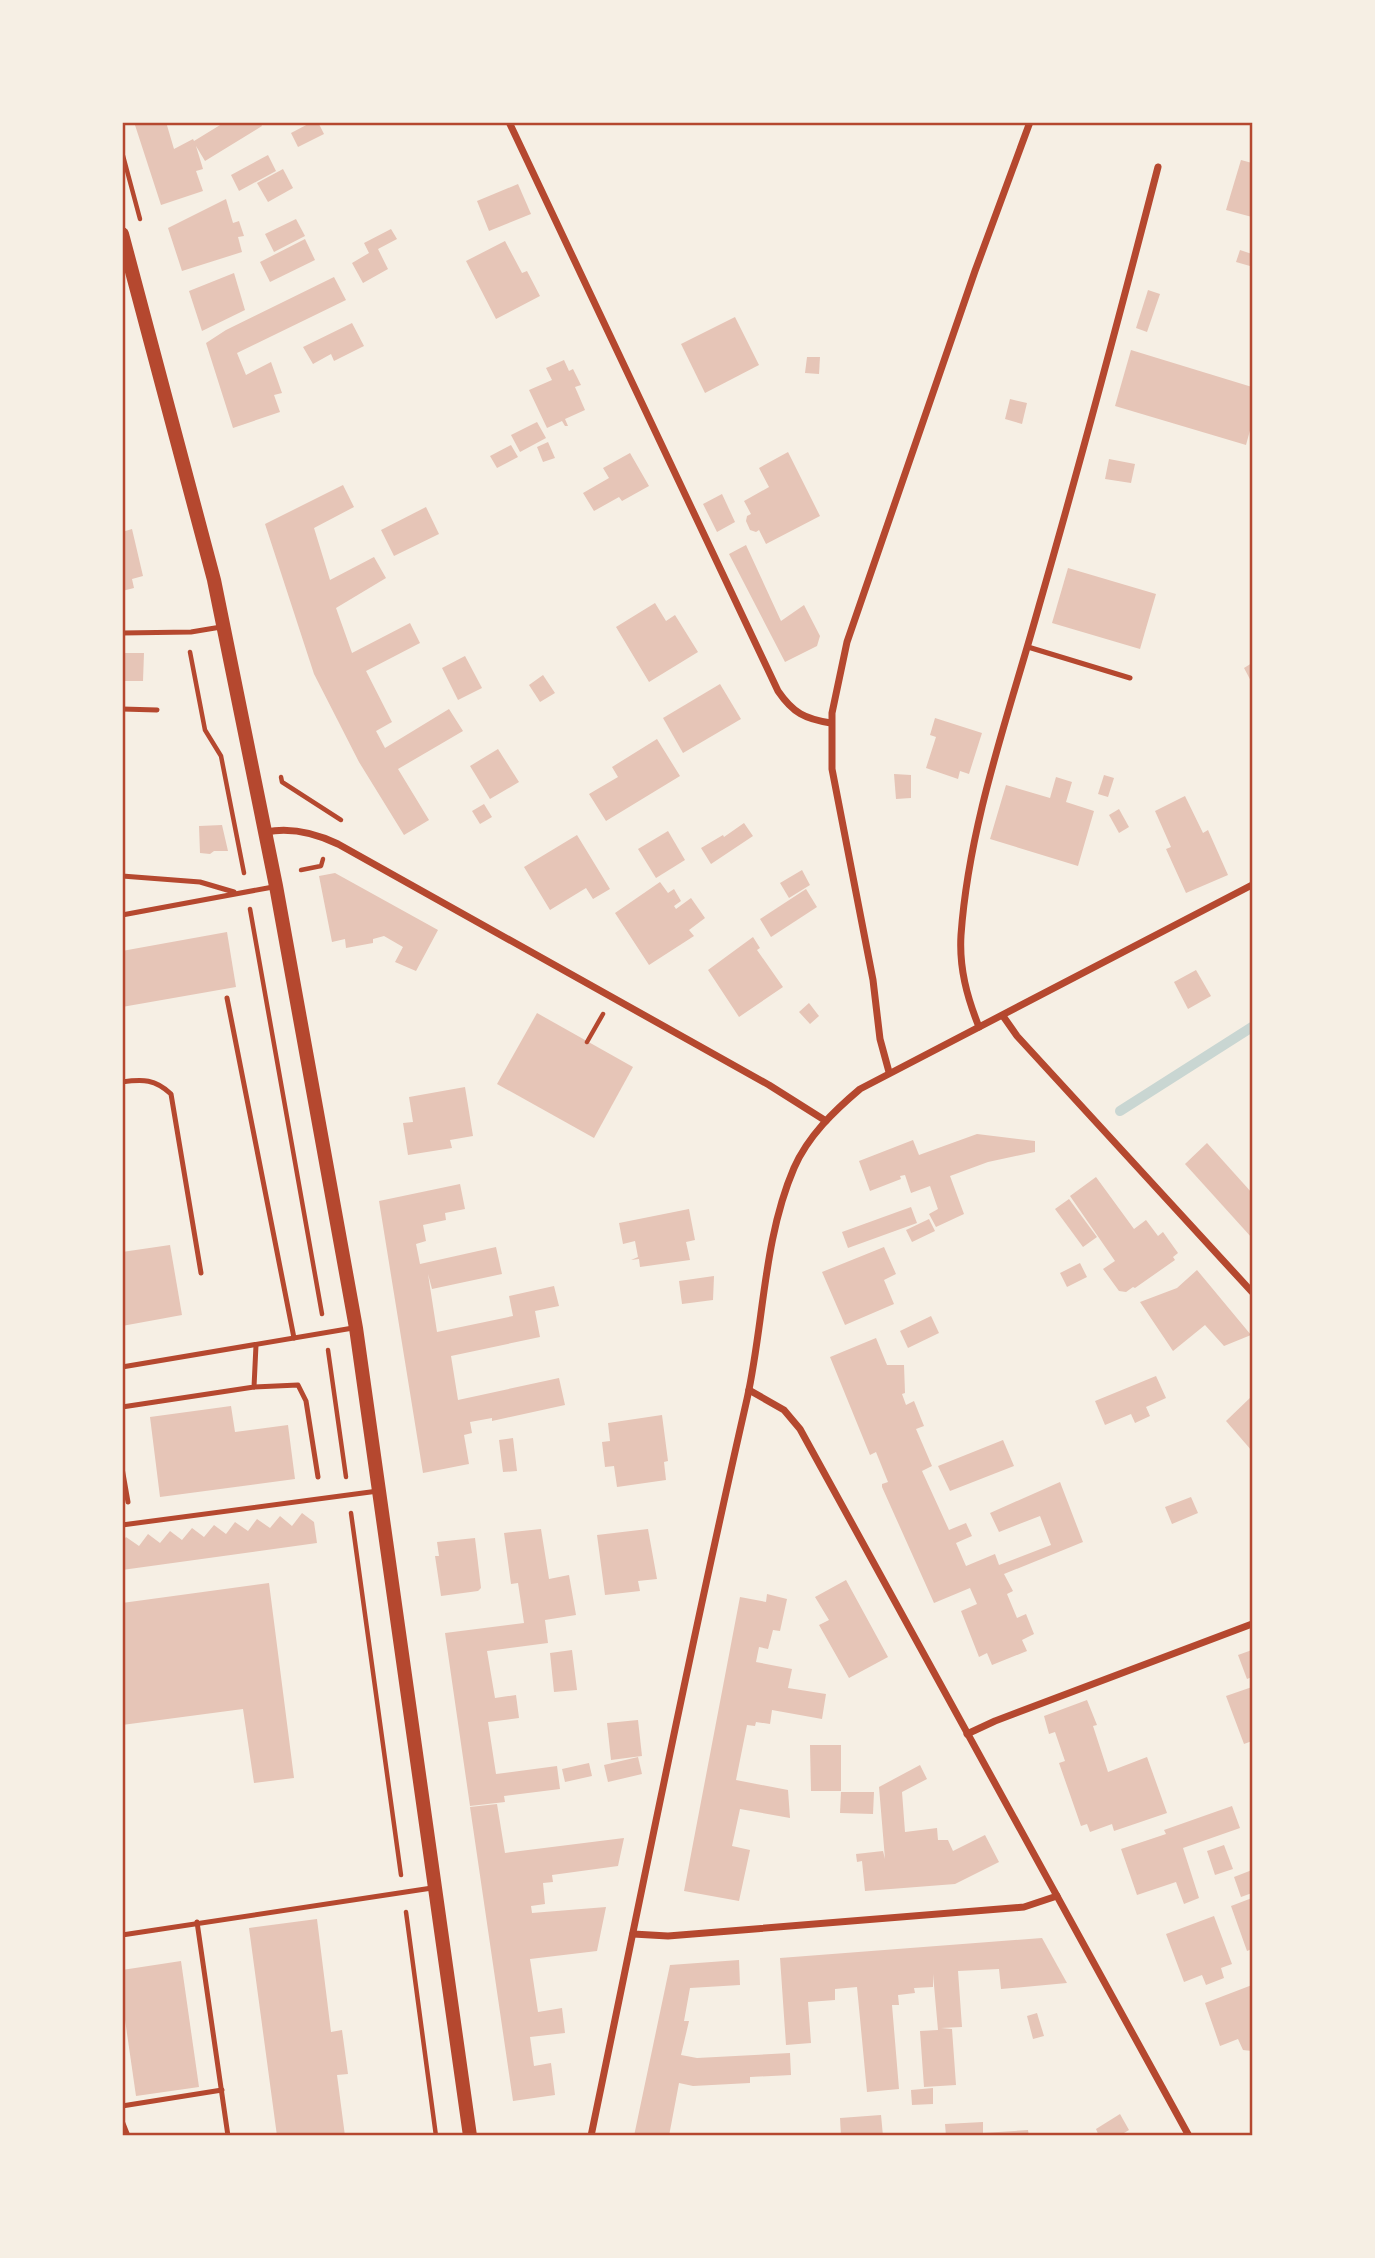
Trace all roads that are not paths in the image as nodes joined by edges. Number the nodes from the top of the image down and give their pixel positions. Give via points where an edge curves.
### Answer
1 (509, 122) edge
2 (1030, 122) edge
3 (1158, 167) dead end
4 (122, 234) edge
5 (224, 627) junction
6 (122, 633) edge
7 (1028, 647) junction
8 (1130, 678) dead end
9 (122, 709) edge
10 (156, 710) dead end
11 (831, 723) junction
12 (266, 832) junction
13 (122, 876) edge
14 (1252, 885) edge
15 (276, 886) junction
16 (237, 893) junction
17 (122, 915) edge
18 (227, 998) dead end
19 (1003, 1016) junction
20 (979, 1027) junction
21 (889, 1072) junction
22 (122, 1083) edge
23 (826, 1121) junction
24 (201, 1273) dead end
25 (1252, 1292) edge
26 (356, 1328) junction
27 (294, 1338) junction
28 (256, 1345) junction
29 (122, 1367) edge
30 (254, 1387) junction
31 (749, 1390) junction
32 (122, 1407) edge
33 (122, 1468) edge
34 (318, 1477) dead end
35 (381, 1490) junction
36 (128, 1502) dead end
37 (122, 1525) edge
38 (1252, 1624) edge
39 (967, 1734) junction
40 (435, 1887) junction
41 (1057, 1896) junction
42 (197, 1922) junction
43 (633, 1934) junction
44 (122, 1935) edge
45 (222, 2090) junction
46 (122, 2106) edge
47 (122, 2121) edge
48 (128, 2136) edge
49 (229, 2136) edge
50 (470, 2136) edge
51 (591, 2136) edge
52 (1189, 2136) edge

1 - 11 street via 778,691 796,712
2 - 11 street via 847,642
3 - 7 street
4 - 5 main road
5 - 6 lane
5 - 12 main road
7 - 8 lane
7 - 20 street via 969,872 961,958 967,995
9 - 10 lane
11 - 21 street via 832,769
12 - 15 main road
12 - 23 street via 295,830 338,844
13 - 16 lane via 200,882
14 - 19 street
15 - 16 lane
15 - 26 main road
16 - 17 lane
18 - 27 lane
19 - 20 street
19 - 25 street
20 - 21 street
21 - 23 street via 860,1089
22 - 24 lane via 144,1079 159,1083 171,1094
23 - 31 street via 794,1168 779,1214
26 - 27 lane
26 - 35 main road
27 - 28 lane
28 - 29 lane
28 - 30 lane
30 - 32 lane
30 - 34 lane via 298,1385 306,1401
31 - 39 street via 784,1410 800,1429
31 - 43 street
33 - 36 lane
35 - 37 lane
35 - 40 main road
38 - 39 street
39 - 41 street
40 - 42 lane
40 - 50 main road
41 - 43 street via 1024,1907 668,1936
41 - 52 street
42 - 44 lane
42 - 45 lane
43 - 51 street
45 - 46 lane
45 - 49 lane
47 - 48 lane

